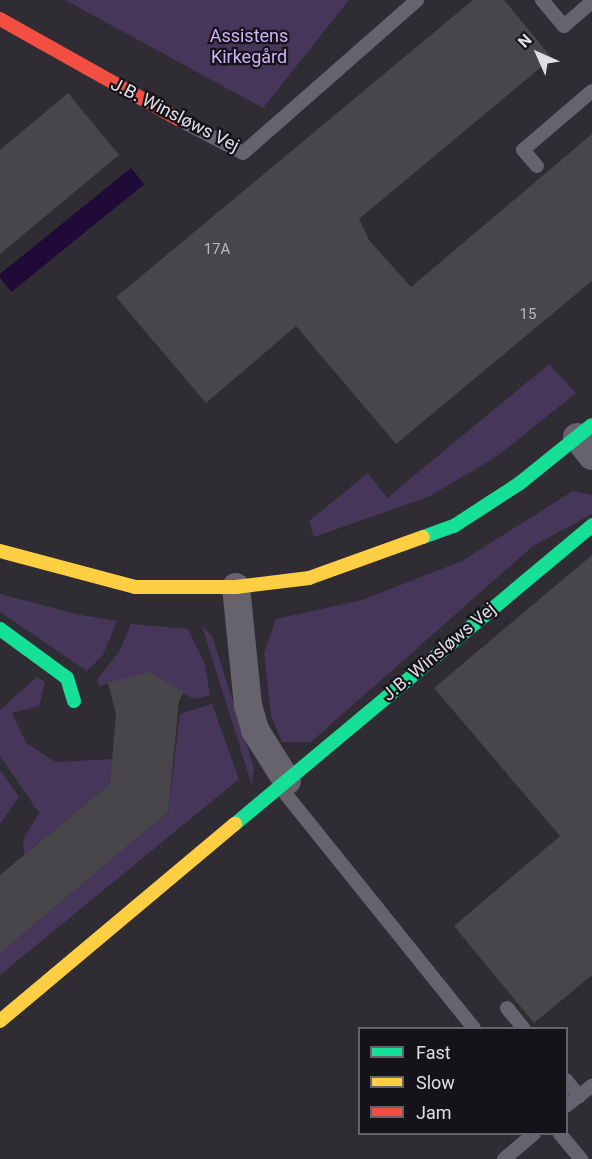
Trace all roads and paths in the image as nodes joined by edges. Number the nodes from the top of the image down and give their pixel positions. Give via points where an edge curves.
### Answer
1 (417, 0) edge
2 (542, 0) edge
3 (592, 2) edge
4 (0, 19) edge
5 (16, 28) junction
6 (0, 42) edge
7 (592, 91) edge
8 (180, 120) joint
9 (537, 166) dead end
10 (587, 439) edge
11 (592, 525) edge
12 (0, 550) edge
13 (236, 587) junction
14 (0, 629) edge
15 (74, 701) dead end
16 (283, 784) junction
17 (507, 1008) dead end
18 (0, 1021) edge
19 (472, 1027) edge
20 (521, 1027) edge
21 (568, 1081) edge
22 (592, 1086) edge
23 (579, 1096) junction
24 (568, 1105) edge
25 (533, 1135) edge
26 (561, 1135) edge
27 (504, 1159) edge
28 (580, 1159) edge

1 - 8 lane, J.B. Winsløws Vej via 243,153
2 - 3 lane via 564,26
4 - 5 street, J.B. Winsløws Vej
5 - 6 lane
5 - 8 street, J.B. Winsløws Vej
7 - 9 lane via 523,150
10 - 13 street via 454,526 309,578
11 - 16 street, J.B. Winsløws Vej
12 - 13 street via 135,587
13 - 16 street via 248,705
14 - 15 street via 68,678
16 - 18 street, J.B. Winsløws Vej
16 - 19 lane
17 - 20 lane
21 - 23 lane
22 - 23 lane
23 - 24 lane
25 - 27 lane
26 - 28 lane

